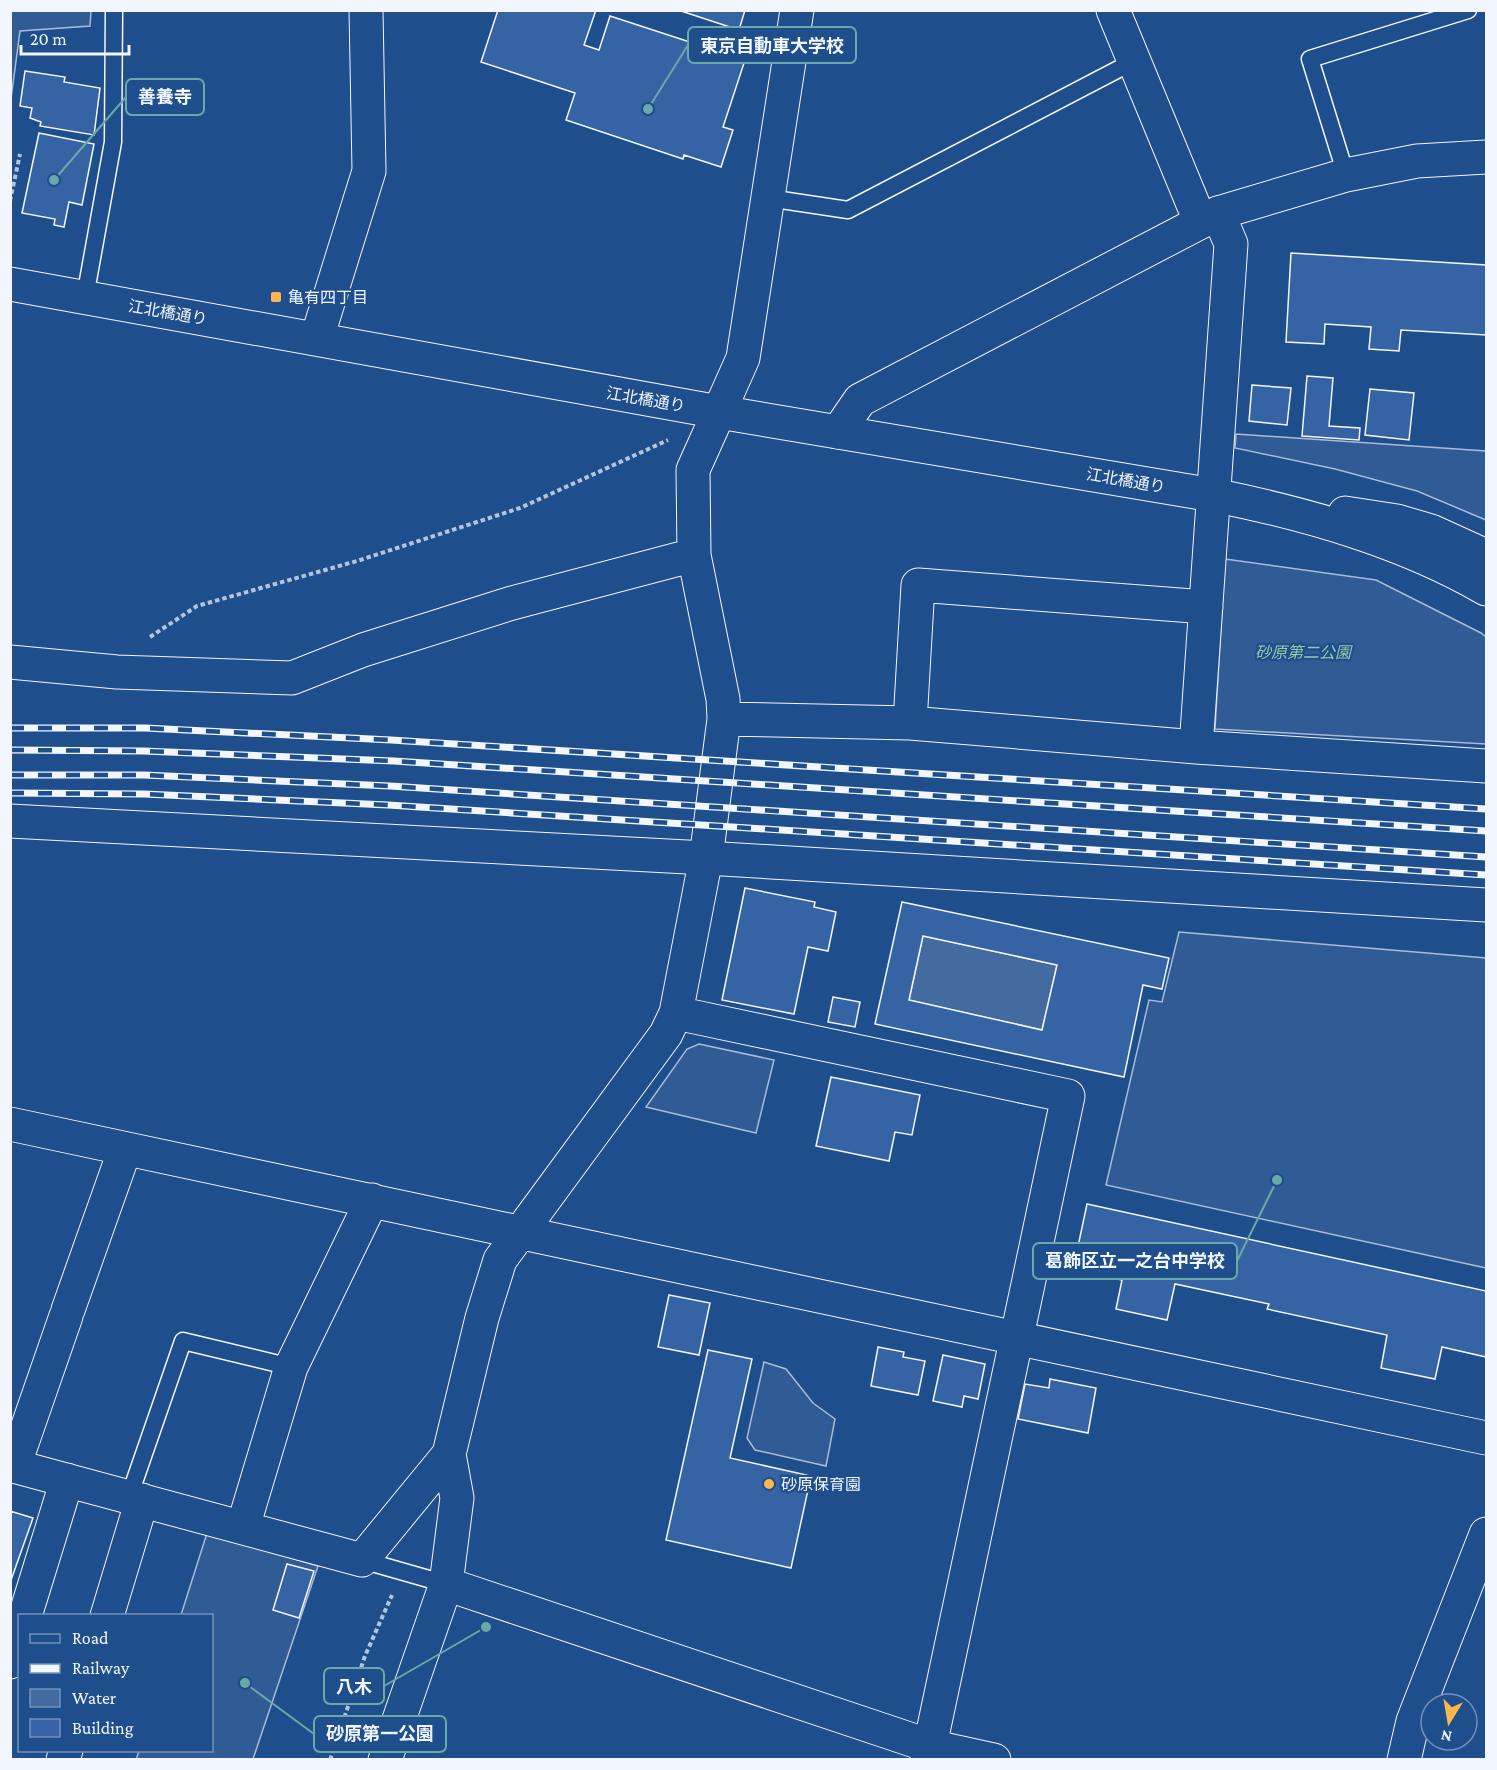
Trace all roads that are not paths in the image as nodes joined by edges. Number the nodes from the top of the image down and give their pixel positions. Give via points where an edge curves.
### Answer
1 (114, 10) edge
2 (366, 10) edge
3 (1113, 10) edge
4 (1468, 10) edge
5 (804, 14) edge
6 (1134, 61) junction
7 (1486, 157) edge
8 (1346, 175) junction
9 (768, 198) junction
10 (1209, 217) junction
11 (10, 284) edge
12 (85, 297) junction
13 (317, 338) junction
14 (719, 412) junction
15 (838, 432) junction
16 (1213, 495) junction
17 (1283, 509) junction
18 (694, 555) junction
19 (1486, 556) edge
20 (1486, 590) edge
21 (1206, 607) junction
22 (10, 662) edge
23 (724, 719) junction
24 (910, 723) junction
25 (1196, 747) junction
26 (1486, 765) edge
27 (10, 822) edge
28 (706, 858) junction
29 (1486, 905) edge
30 (676, 1013) junction
31 (10, 1124) edge
32 (125, 1149) junction
33 (372, 1200) junction
34 (519, 1233) junction
35 (1016, 1337) junction
36 (291, 1367) junction
37 (1486, 1438) edge
38 (448, 1454) junction
39 (12, 1465) edge
40 (68, 1480) junction
41 (136, 1498) junction
42 (243, 1527) junction
43 (1486, 1534) edge
44 (362, 1560) junction
45 (446, 1584) junction
46 (26, 1614) edge
47 (107, 1614) edge
48 (18, 1640) edge
49 (10, 1662) edge
50 (929, 1753) edge
51 (385, 1760) edge
52 (994, 1760) edge
53 (1404, 1760) edge

1 - 12 lane via 113,142
2 - 13 street via 369,171
3 - 6 street
4 - 8 lane via 1310,59
5 - 9 street
6 - 9 lane via 848,210
6 - 10 street
7 - 8 street via 1417,161
8 - 10 street
9 - 14 street via 743,358
10 - 15 street via 860,400
10 - 16 street via 1231,244
11 - 12 street, 江北橋通り
12 - 13 street, 江北橋通り
13 - 14 street, 江北橋通り
14 - 15 street, 江北橋通り
14 - 18 street via 693,470
15 - 16 street, 江北橋通り
16 - 17 street, 江北橋通り
16 - 21 street
17 - 19 street, 江北橋通り via 1397,521 1431,531
17 - 20 street, 江北橋通り via 1390,544 1450,568
18 - 22 street via 512,603 363,650 292,678 117,672
18 - 23 street
21 - 24 street via 918,585
21 - 25 street
23 - 24 street
23 - 28 street
24 - 25 street
25 - 26 street
27 - 28 street
28 - 29 street
28 - 30 street
30 - 34 street via 666,1034
30 - 35 street via 1068,1096
31 - 32 street
32 - 33 street
32 - 39 street
33 - 34 street
33 - 36 street
34 - 35 street
34 - 38 street via 500,1260
35 - 37 street
35 - 50 street
36 - 41 lane via 183,1341
36 - 42 street
38 - 44 street
38 - 45 street via 457,1498
39 - 40 street
40 - 41 street
40 - 46 street
41 - 42 street
41 - 47 street
42 - 44 street
43 - 53 street via 1413,1721
44 - 45 lane
45 - 50 street
45 - 51 street
48 - 49 street
50 - 52 street

